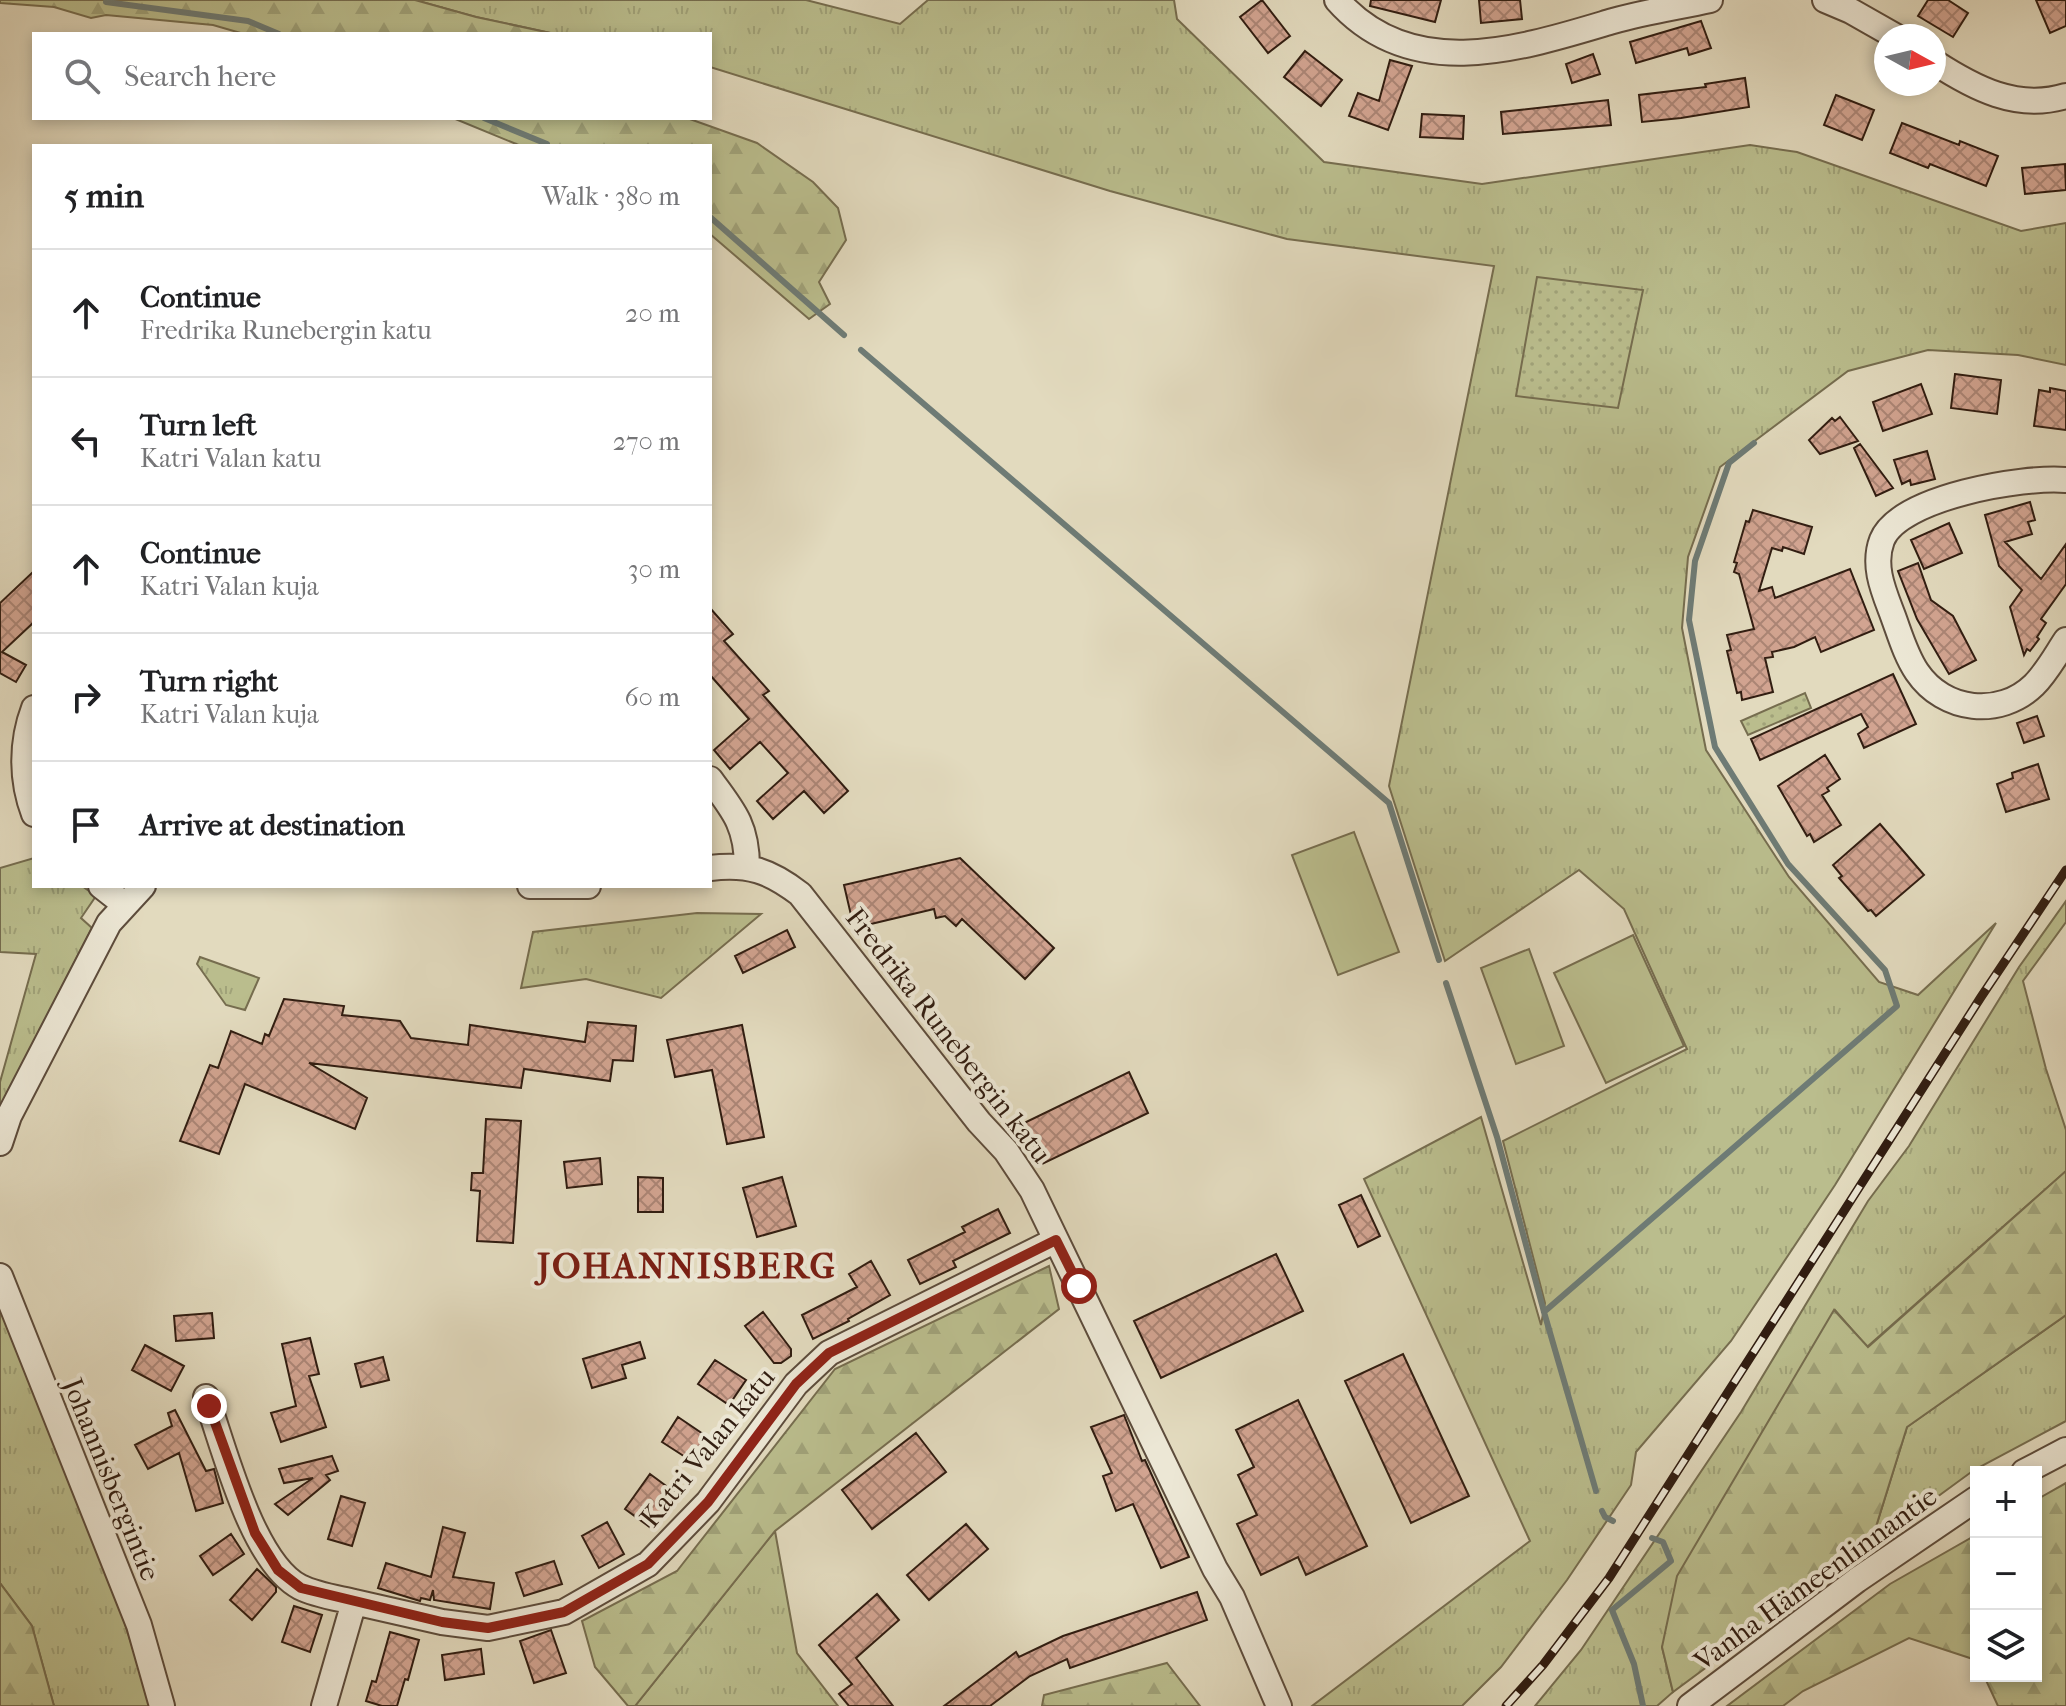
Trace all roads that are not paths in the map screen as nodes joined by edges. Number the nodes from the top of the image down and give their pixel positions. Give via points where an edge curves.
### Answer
1 (1337, 0) edge
2 (1710, 0) edge
3 (1825, 0) edge
4 (1615, 10) edge
5 (1874, 24) edge
6 (1946, 69) edge
7 (2066, 96) edge
8 (2066, 480) edge
9 (2066, 640) edge
10 (32, 716) edge
11 (712, 782) edge
12 (32, 806) edge
13 (747, 867) junction
14 (712, 868) edge
15 (104, 888) edge
16 (141, 888) edge
17 (124, 904) junction
18 (0, 1143) edge
19 (1056, 1240) junction
20 (0, 1276) edge
21 (206, 1397) dead end
22 (2066, 1450) edge
23 (2035, 1466) edge
24 (1970, 1503) edge
25 (354, 1602) junction
26 (162, 1706) edge
27 (324, 1706) edge
28 (1279, 1706) edge
29 (1690, 1706) edge

1 - 4 street via 1379,34 1406,45 1468,53 1549,41
2 - 4 street
3 - 5 street
6 - 7 street via 1997,96 2042,102
8 - 9 street via 2027,479 1908,512 1886,533 1878,556 1879,578 1910,660 1935,691 1955,702 1994,706 2016,698 2040,678
10 - 12 street via 24,775
11 - 13 street via 739,817
13 - 14 street
13 - 19 street, Fredrika Runebergin katu via 776,876 800,894 1006,1151
15 - 17 street
16 - 17 street
17 - 18 street via 109,923
19 - 25 street, Katri Valan katu via 829,1353 796,1384 708,1502 648,1564 564,1612 488,1628
19 - 28 street, Fredrika Runebergin katu via 1232,1597
20 - 26 street, Johannisbergintie via 139,1625
21 - 25 street, Katri Valan katu via 255,1533 278,1570 301,1588
22 - 23 street
24 - 29 street, Vanha Hämeenlinnantie via 1857,1580
25 - 27 street

